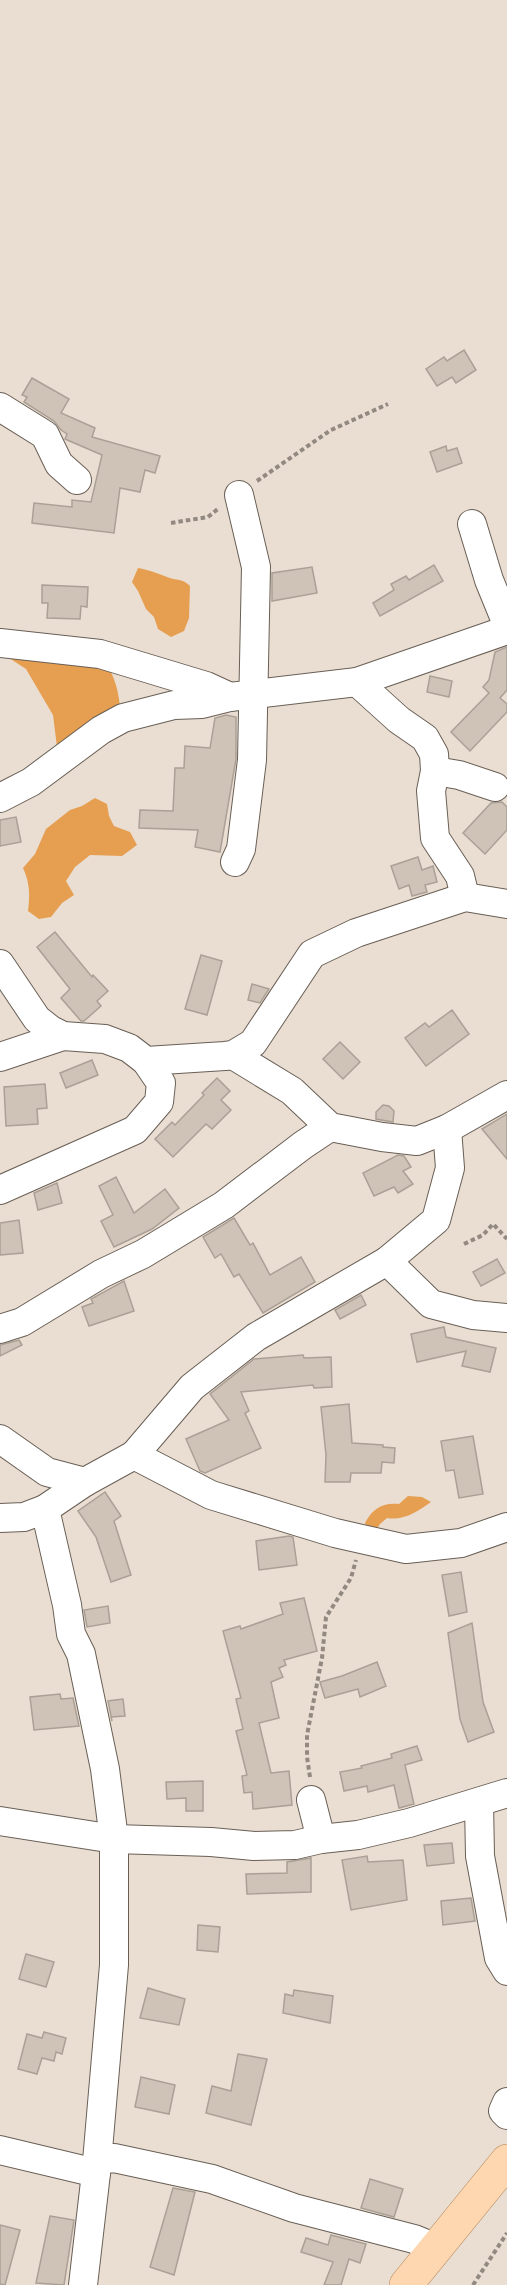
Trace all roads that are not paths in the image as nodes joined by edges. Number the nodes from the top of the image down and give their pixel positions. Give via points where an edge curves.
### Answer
1 (0, 407) edge
2 (76, 480) dead end
3 (239, 495) road end
4 (472, 524) dead end
5 (507, 624) edge
6 (507, 630) edge
7 (0, 643) edge
8 (357, 681) junction
9 (242, 696) junction
10 (435, 771) junction
11 (495, 787) dead end
12 (0, 798) edge
13 (235, 861) dead end
14 (465, 897) junction
15 (507, 904) edge
16 (0, 964) edge
17 (63, 1036) junction
18 (233, 1055) junction
19 (0, 1057) edge
20 (146, 1061) junction
21 (507, 1095) edge
22 (330, 1127) junction
23 (447, 1129) junction
24 (0, 1190) edge
25 (387, 1261) junction
26 (507, 1318) edge
27 (0, 1329) edge
28 (0, 1439) edge
29 (134, 1455) junction
30 (85, 1482) junction
31 (45, 1509) junction
32 (0, 1518) edge
33 (507, 1527) edge
34 (507, 1793) edge
35 (311, 1800) road end
36 (479, 1803) junction
37 (0, 1821) edge
38 (114, 1839) junction
39 (321, 1839) junction
40 (507, 1971) edge
41 (507, 2102) edge
42 (507, 2115) edge
43 (0, 2150) edge
44 (507, 2161) edge
45 (96, 2166) junction
46 (436, 2248) junction
47 (83, 2285) edge
48 (406, 2285) edge

1 - 2 street via 45,435 58,464
3 - 9 street via 256,567
4 - 5 street
6 - 8 street
7 - 9 street via 100,654
8 - 9 street
8 - 10 street via 425,738 434,754
9 - 12 street via 174,705 123,718 31,782
9 - 13 street via 252,760 242,849
10 - 11 street
10 - 14 street via 431,791 435,838 460,876
14 - 15 street
14 - 18 street via 356,933 312,954 253,1043
16 - 17 street via 37,1018
17 - 19 street
17 - 20 street via 105,1039 129,1048
18 - 20 street
18 - 22 street via 292,1091
20 - 24 street via 161,1083 159,1102 135,1130
21 - 23 street
22 - 23 street via 417,1141
22 - 27 street via 224,1205 174,1236 22,1322
23 - 25 street via 450,1168 436,1220
25 - 26 street via 431,1304 473,1316
25 - 29 street via 256,1337 192,1387
28 - 30 street via 48,1472
29 - 30 street
29 - 33 street via 212,1496 406,1549 461,1543
30 - 31 street
31 - 32 street via 24,1517
31 - 38 street via 71,1634 81,1654 105,1769
34 - 36 street
35 - 39 street
36 - 39 street via 358,1835
36 - 40 street via 480,1856 499,1958
37 - 38 street
38 - 39 street via 254,1846 296,1845
38 - 45 street via 114,1965
41 - 42 street via 503,2111
43 - 45 street
44 - 46 main road
45 - 46 street via 114,2158 213,2179 294,2208
45 - 47 street
46 - 48 main road

